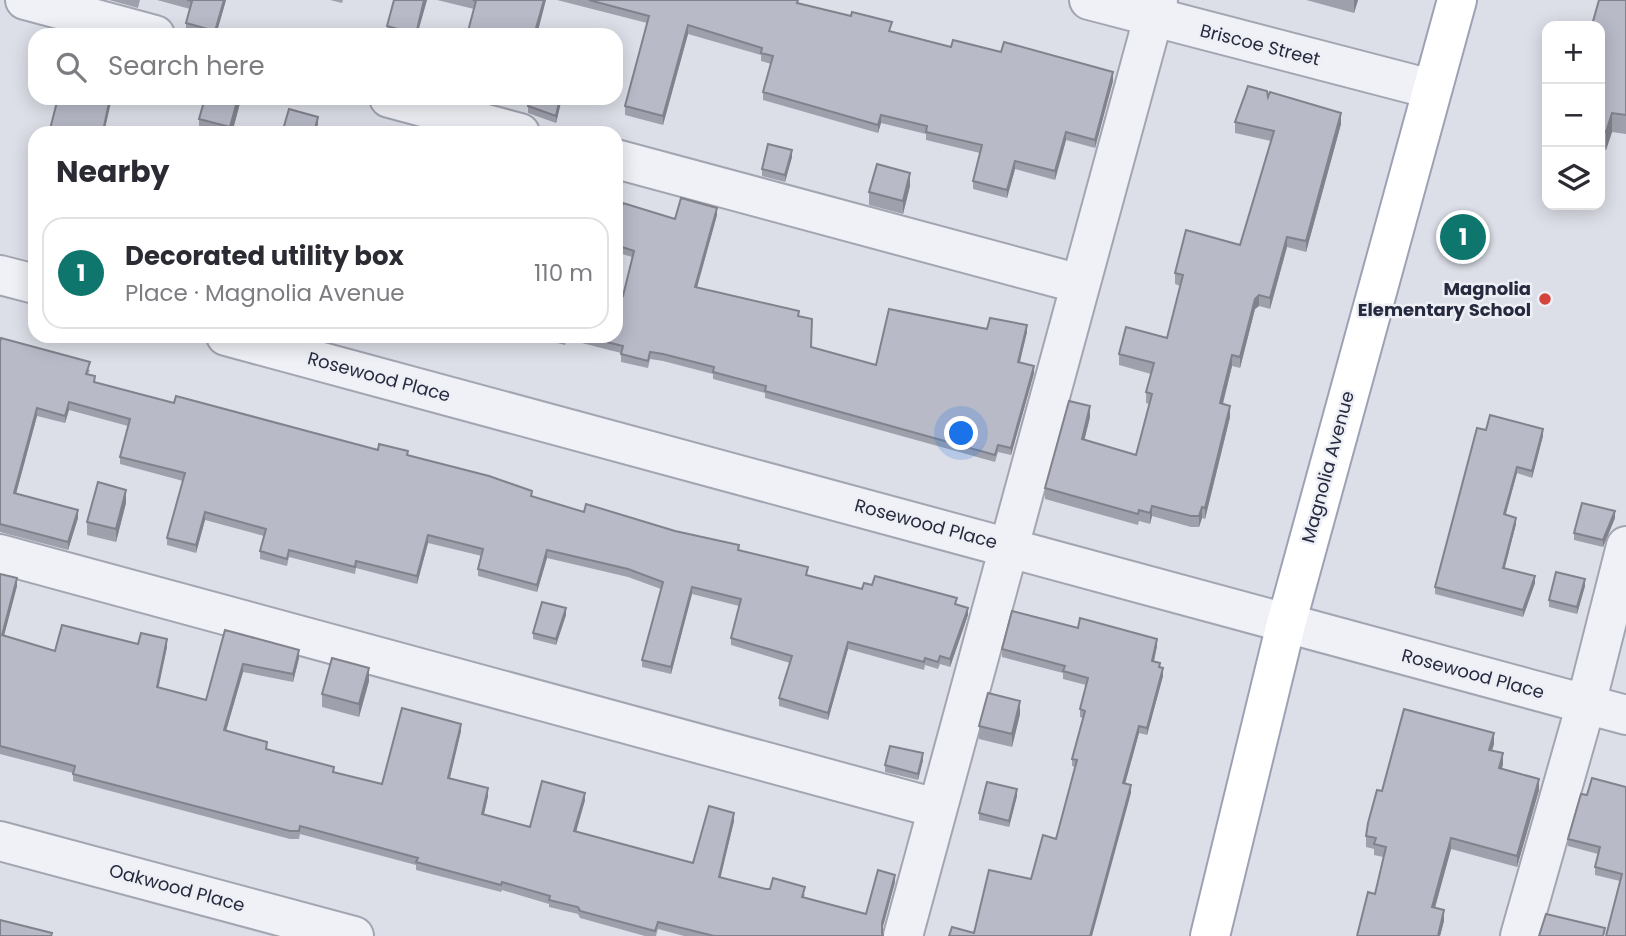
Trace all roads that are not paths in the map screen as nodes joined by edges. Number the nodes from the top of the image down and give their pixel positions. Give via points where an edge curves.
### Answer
1 (25, 0) edge
2 (1089, 0) edge
3 (1457, 0) edge
4 (1156, 9) edge
5 (129, 28) edge
6 (1431, 89) junction
7 (415, 105) edge
8 (494, 126) edge
9 (623, 161) edge
10 (0, 275) edge
11 (28, 282) edge
12 (1080, 284) junction
13 (252, 343) edge
14 (1008, 546) junction
15 (1626, 546) edge
16 (0, 554) edge
17 (1286, 624) junction
18 (1586, 704) junction
19 (1626, 715) edge
20 (936, 808) junction
21 (0, 841) edge
22 (354, 936) edge
23 (903, 936) edge
24 (1210, 936) edge
25 (1520, 936) edge

1 - 5 street
2 - 4 street, Briscoe Street
3 - 6 main road, Magnolia Avenue
4 - 6 street, Briscoe Street
4 - 12 street
6 - 17 main road, Magnolia Avenue
7 - 8 street
9 - 12 street
10 - 11 street
12 - 14 street
13 - 14 street, Rosewood Place
14 - 17 street, Rosewood Place
14 - 20 street
15 - 18 street
16 - 20 street
17 - 18 street, Rosewood Place
17 - 24 main road, Magnolia Avenue
18 - 19 street, Rosewood Place
18 - 25 street
20 - 23 street
21 - 22 street, Oakwood Place

